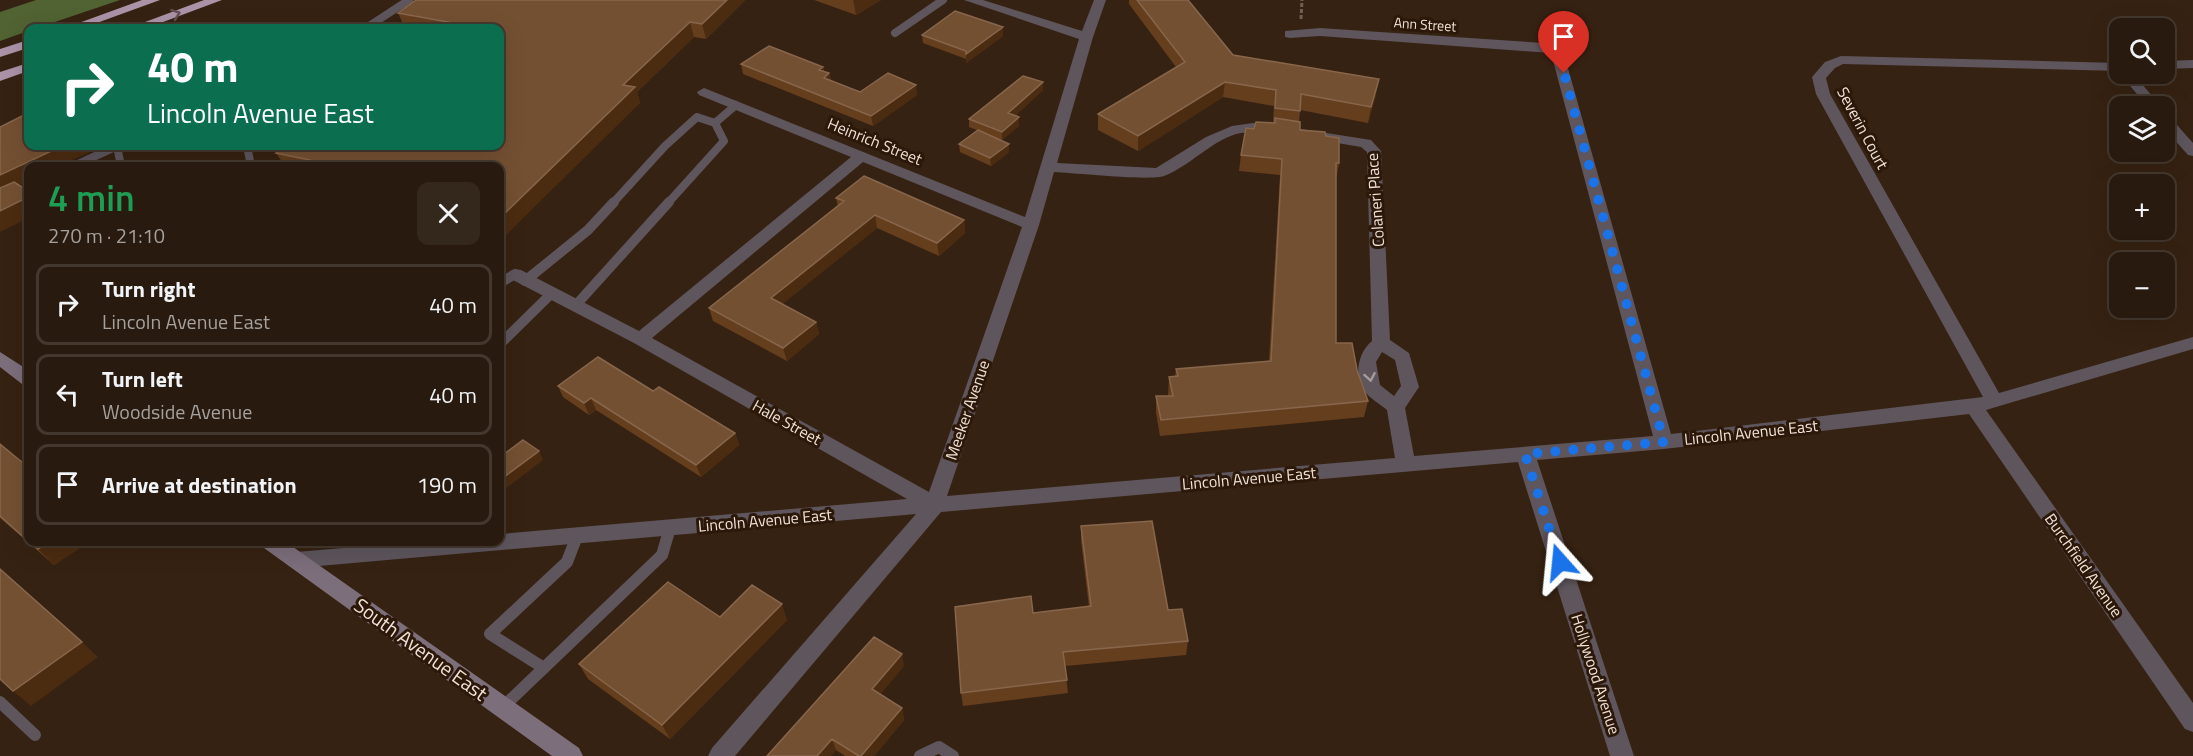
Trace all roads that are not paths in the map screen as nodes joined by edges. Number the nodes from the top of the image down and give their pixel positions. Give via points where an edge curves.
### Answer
1 (154, 0) edge
2 (216, 0) edge
3 (409, 0) edge
4 (943, 0) edge
5 (970, 0) edge
6 (1100, 0) edge
7 (84, 24) edge
8 (147, 24) edge
9 (372, 24) edge
10 (895, 33) dead end
11 (1290, 34) dead end
12 (1086, 37) junction
13 (24, 45) edge
14 (0, 53) edge
15 (2193, 64) edge
16 (2175, 65) edge
17 (2109, 67) edge
18 (24, 68) edge
19 (0, 77) edge
20 (2135, 84) edge
21 (704, 92) dead end
22 (2145, 96) edge
23 (736, 105) junction
24 (716, 123) junction
25 (2175, 132) edge
26 (108, 150) edge
27 (2193, 152) edge
28 (862, 154) junction
29 (83, 162) edge
30 (1046, 167) junction
31 (1031, 225) junction
32 (513, 279) edge
33 (551, 294) junction
34 (576, 305) junction
35 (640, 339) junction
36 (504, 340) edge
37 (1382, 343) junction
38 (2193, 343) edge
39 (0, 358) edge
40 (24, 376) edge
41 (1994, 400) junction
42 (1396, 406) junction
43 (1974, 407) junction
44 (1664, 442) junction
45 (1525, 454) junction
46 (1406, 465) junction
47 (934, 505) junction
48 (670, 528) junction
49 (577, 536) junction
50 (504, 542) edge
51 (277, 546) edge
52 (460, 546) edge
53 (296, 560) junction
54 (544, 668) junction
55 (0, 702) edge
56 (503, 707) junction
57 (2193, 722) edge
58 (35, 735) dead end
59 (571, 756) edge
60 (720, 756) edge
61 (920, 756) edge
62 (953, 756) edge
63 (1622, 756) edge

1 - 7 highway
8 -> 2 highway
3 - 9 lane
4 - 10 lane
5 - 12 street
6 - 12 street, Meeker Avenue
11 - 44 street, Ann Street via 1320,32 1557,50
12 - 30 street, Meeker Avenue
13 - 14 highway
15 - 16 street
17 - 41 street, Severin Court via 1841,60 1819,76 1823,94
18 - 19 highway
20 - 22 street
21 - 23 street, Heinrich Street
23 - 24 lane
23 - 28 street, Heinrich Street
24 - 32 lane via 697,117 588,230
24 - 34 lane via 724,141
25 - 27 street
26 - 29 lane
28 - 31 street, Heinrich Street
28 - 35 street
30 - 31 street, Meeker Avenue
30 - 37 street, Colaneri Place via 1158,173 1175,166 1221,132 1239,127 1365,142 1374,151
31 - 47 street, Meeker Avenue
32 - 33 street, Hale Street
33 - 34 street, Hale Street
33 - 36 lane
34 - 35 street, Hale Street
35 - 47 street, Hale Street
37 - 42 street via 1403,357 1410,387
37 -> 42 street via 1366,358 1372,388
38 - 41 street, Lincoln Avenue East
39 - 40 main road
41 - 43 street, Lincoln Avenue East
42 - 46 street
43 - 44 street, Lincoln Avenue East
43 - 57 street, Burchfield Avenue
44 - 45 street, Lincoln Avenue East
45 - 46 street, Lincoln Avenue East
45 - 63 street, Hollywood Avenue
46 - 47 street, Lincoln Avenue East
47 - 48 street, Lincoln Avenue East
47 - 60 street, Meeker Avenue
48 - 49 street, Lincoln Avenue East
48 - 54 lane via 662,555
49 - 50 street, Lincoln Avenue East
49 - 54 lane via 567,562 490,634
51 - 53 main road, South Avenue East
52 - 53 street, Lincoln Avenue East
53 - 56 main road, South Avenue East
54 - 56 lane
55 - 58 lane
56 - 59 main road, South Avenue East
61 - 62 lane via 939,747

